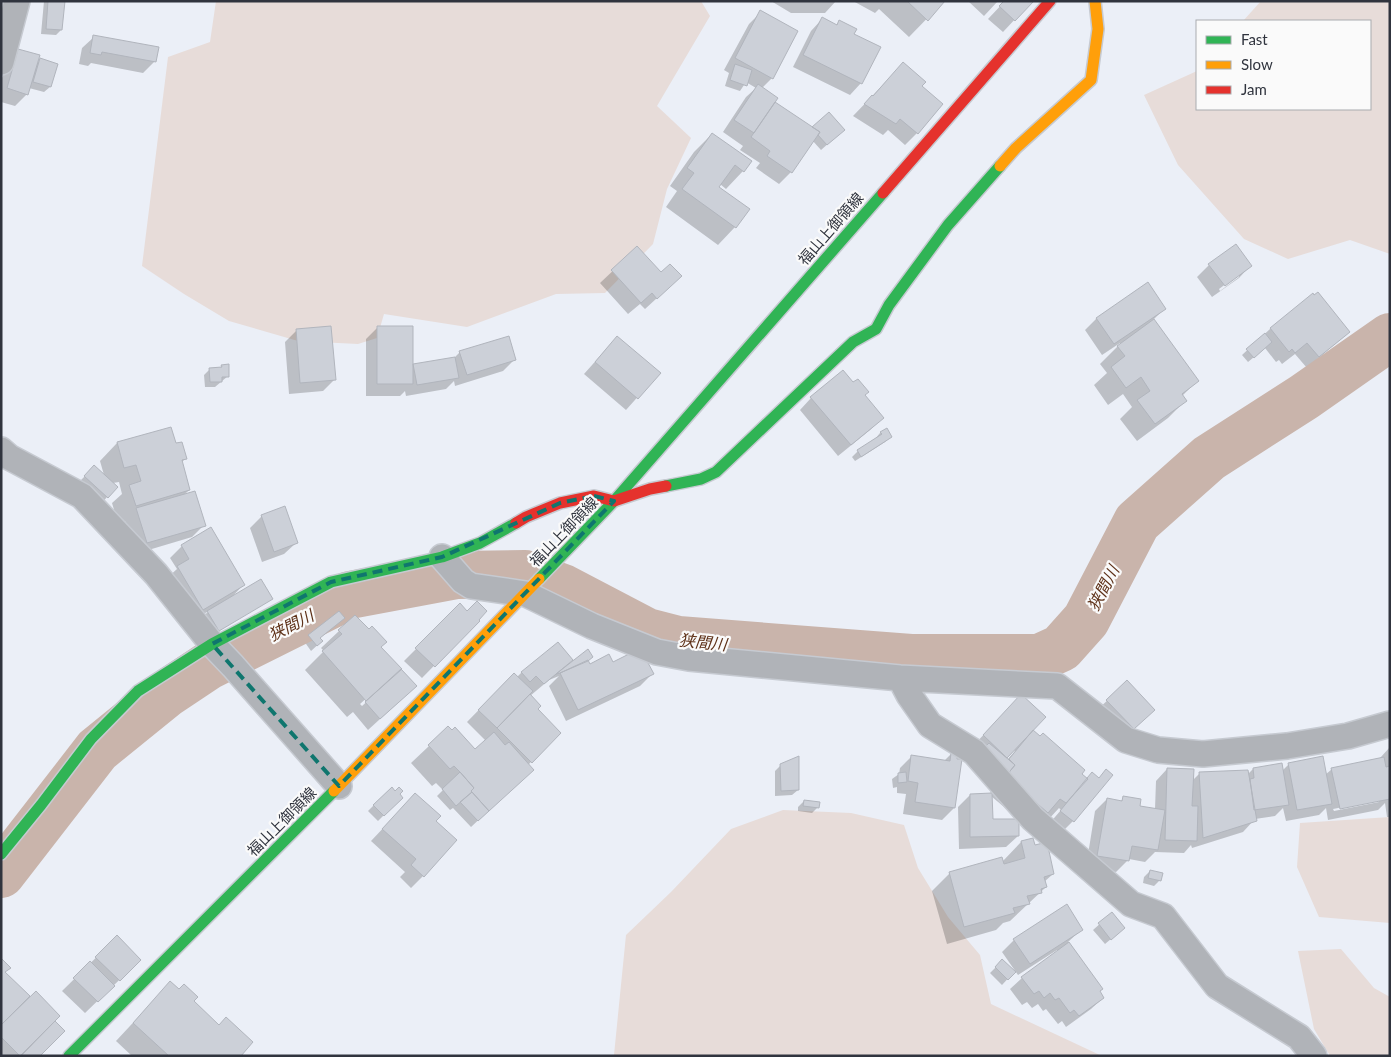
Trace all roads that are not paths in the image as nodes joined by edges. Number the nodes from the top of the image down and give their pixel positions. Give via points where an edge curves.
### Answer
1 (17, 1) edge
2 (1050, 1) edge
3 (1095, 1) edge
4 (1, 62) edge
5 (1, 450) edge
6 (614, 501) junction
7 (442, 557) junction
8 (529, 590) junction
9 (221, 654) junction
10 (900, 678) junction
11 (1390, 724) edge
12 (339, 786) junction
13 (1, 854) edge
14 (69, 1056) edge
15 (1314, 1056) edge

1 - 4 street
2 - 6 street, 福山上御領線
3 - 6 street via 1098,29 1091,80 1016,148 948,225 876,329 853,342 716,472 702,480 650,489
5 - 9 street via 82,496 156,574
6 - 7 street via 594,496 560,503 526,517 480,543
6 - 8 street, 福山上御領線
7 - 8 street via 471,586
7 - 9 street via 331,582
8 - 10 street via 592,626 657,652 688,658
8 - 12 street, 福山上御領線
9 - 12 street
9 - 13 street via 138,691 91,739
10 - 11 street via 1057,686 1126,740 1158,750 1203,754 1287,746 1348,736
10 - 15 street via 930,725 974,752 1033,819 1130,904 1163,916 1217,986 1299,1037
12 - 14 street, 福山上御領線

